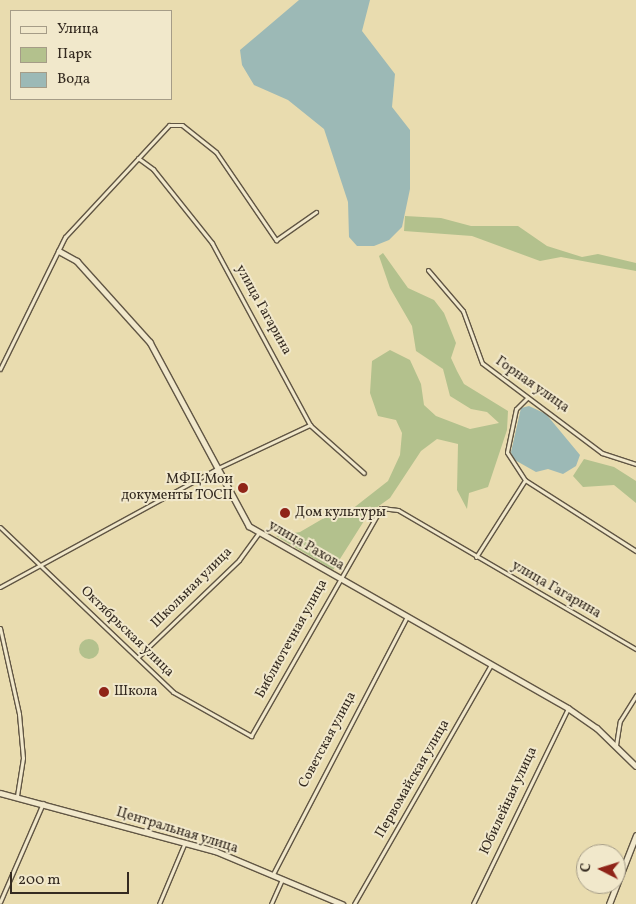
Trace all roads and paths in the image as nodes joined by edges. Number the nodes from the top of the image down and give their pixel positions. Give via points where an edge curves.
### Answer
1 (138, 158) junction
2 (316, 212) dead end
3 (59, 251) junction
4 (428, 270) dead end
5 (0, 369) edge
6 (527, 398) junction
7 (310, 425) junction
8 (636, 464) edge
9 (218, 468) junction
10 (364, 473) dead end
11 (525, 480) junction
12 (387, 507) joint
13 (0, 527) edge
14 (259, 532) junction
15 (636, 551) edge
16 (476, 557) junction
17 (40, 563) junction
18 (338, 578) junction
19 (0, 586) edge
20 (406, 618) junction
21 (0, 628) edge
22 (636, 649) edge
23 (138, 657) junction
24 (491, 665) junction
25 (636, 694) edge
26 (568, 708) junction
27 (251, 736) joint
28 (616, 745) junction
29 (636, 766) edge
30 (0, 793) edge
31 (17, 796) junction
32 (44, 802) junction
33 (636, 835) edge
34 (185, 842) junction
35 (272, 874) junction
36 (282, 879) junction
37 (0, 902) edge
38 (159, 904) edge
39 (270, 904) edge
40 (342, 904) edge
41 (354, 904) edge
42 (473, 904) edge
43 (609, 904) edge

1 - 2 street via 169,125 182,125 216,152 276,240
1 - 3 street via 65,237
1 - 7 street, улица Гагарина via 153,169 212,244
3 - 5 street
3 - 9 street, улица Рахова via 77,261 150,342
4 - 6 street, Горная улица via 463,311 482,363
6 - 8 street, Горная улица via 602,453
6 - 11 street via 516,409 507,452
7 - 9 street
7 - 10 street, улица Гагарина
9 - 14 street, улица Рахова via 234,503 249,526
9 - 17 street
11 - 15 street
11 - 16 street
12 - 16 street, улица Гагарина
12 - 18 street, Библиотечная улица via 377,510
13 - 17 street, Октябрьская улица
14 - 18 street, улица Рахова
14 - 23 street, Школьная улица via 239,560
16 - 22 street, улица Гагарина
17 - 19 street
17 - 23 street, Октябрьская улица
18 - 20 street, улица Рахова
18 - 27 street, Библиотечная улица
20 - 24 street, улица Рахова
20 - 35 street, Советская улица
21 - 31 street via 19,714 24,758
23 - 27 street, Октябрьская улица via 183,699
24 - 26 street, улица Рахова
24 - 41 street, Первомайская улица
25 - 28 street via 620,721
26 - 28 street, улица Рахова
26 - 42 street, Юбилейная улица
28 - 29 street, улица Рахова
30 - 31 main road, Центральная улица
31 - 32 main road, Центральная улица
32 - 34 main road, Центральная улица
32 - 37 street
33 - 43 main road
34 - 35 main road, Центральная улица
34 - 38 street
35 - 36 main road, Центральная улица
36 - 39 street
36 - 40 main road, Центральная улица

